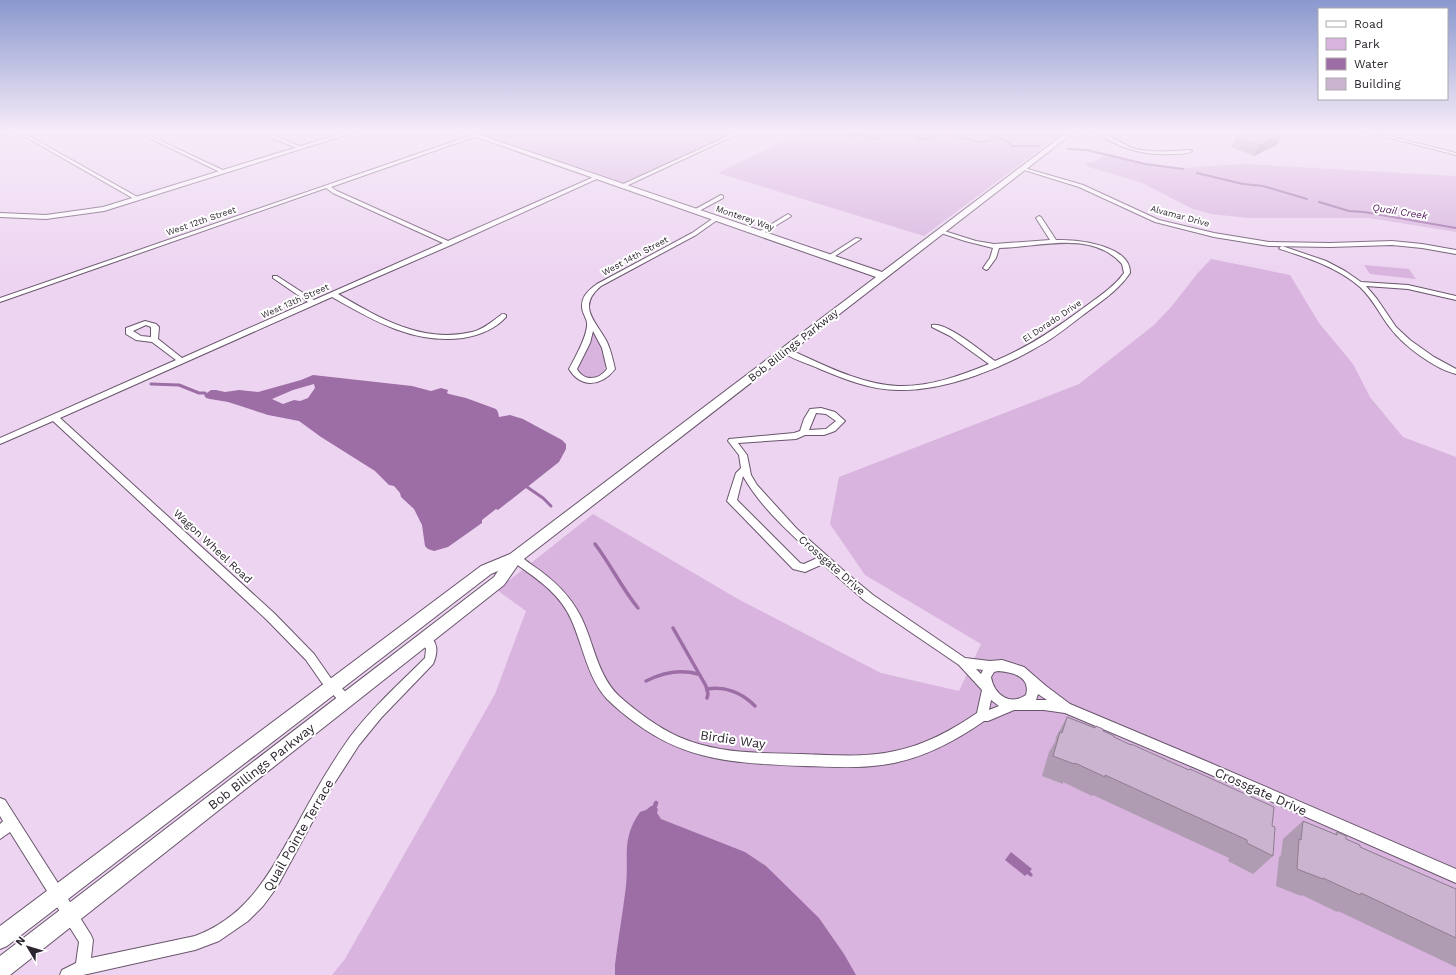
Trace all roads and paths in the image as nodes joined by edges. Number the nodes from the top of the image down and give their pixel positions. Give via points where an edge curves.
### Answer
1 (99, 178) edge
2 (207, 178) edge
3 (355, 178) edge
4 (598, 178) joint
5 (641, 178) edge
6 (1011, 178) edge
7 (1054, 178) edge
8 (622, 186) junction
9 (328, 187) junction
10 (721, 197) dead end
11 (138, 200) junction
12 (695, 211) junction
13 (0, 215) edge
14 (788, 216) dead end
15 (717, 218) junction
16 (1039, 218) dead end
17 (940, 232) junction
18 (760, 233) junction
19 (858, 239) dead end
20 (1054, 242) junction
21 (449, 244) junction
22 (1269, 244) junction
23 (996, 246) junction
24 (1456, 252) edge
25 (830, 257) junction
26 (986, 268) dead end
27 (883, 276) junction
28 (275, 277) dead end
29 (1360, 284) junction
30 (332, 294) junction
31 (1456, 298) edge
32 (0, 300) edge
33 (314, 303) junction
34 (504, 316) dead end
35 (591, 323) junction
36 (934, 326) dead end
37 (154, 340) dead end
38 (785, 351) junction
39 (182, 361) junction
40 (994, 364) junction
41 (1456, 372) edge
42 (54, 417) junction
43 (804, 432) dead end
44 (0, 441) edge
45 (746, 469) junction
46 (515, 558) junction
47 (824, 559) junction
48 (424, 639) junction
49 (963, 662) junction
50 (1002, 665) junction
51 (1027, 677) junction
52 (332, 687) junction
53 (987, 688) junction
54 (346, 700) junction
55 (1015, 705) junction
56 (1066, 708) junction
57 (982, 716) junction
58 (0, 804) edge
59 (12, 823) junction
60 (0, 832) edge
61 (1456, 876) edge
62 (57, 896) junction
63 (70, 915) junction
64 (0, 939) edge
65 (83, 968) junction
66 (0, 969) edge
67 (67, 975) edge

1 - 11 street
2 - 11 main road
3 - 9 street, West 12th Street
4 - 8 main road, Monterey Way
4 - 21 street, West 13th Street
5 - 8 street
6 - 17 main road, Bob Billings Parkway
7 - 22 street, Alvamar Drive via 1107,196 1165,224
8 - 12 main road, Monterey Way
9 - 21 street
9 - 32 street, West 12th Street
10 - 12 street
11 - 13 main road via 66,216
12 - 15 main road, Monterey Way
14 - 18 street
15 - 18 main road, Monterey Way
15 - 35 street, West 14th Street via 694,234 590,292 585,302
16 - 20 street
17 - 23 street, El Dorado Drive
17 - 27 main road, Bob Billings Parkway
18 - 25 main road, Monterey Way
19 - 25 street
20 - 23 street, El Dorado Drive
20 - 40 street, El Dorado Drive via 1076,242 1104,249 1124,262 1127,273 1108,293 1055,332 1014,356
21 - 30 street, West 13th Street
22 - 24 street, Alvamar Drive via 1392,243
22 - 29 street, Alvamar Drive via 1322,262
23 - 26 street via 993,258
25 - 27 main road, Monterey Way
27 - 38 main road, Bob Billings Parkway
28 - 33 street
29 - 31 street via 1408,286
29 - 41 street, Alvamar Drive via 1410,343 1428,357
30 - 33 street, West 13th Street
30 - 34 street via 390,326 437,338 480,332 494,326
33 - 39 street, West 13th Street
35 - 35 street, West 14th Street via 586,343 573,369 579,378 594,381 601,380 611,369 603,342
36 - 40 street via 953,334
37 - 39 street
38 - 40 street, El Dorado Drive via 857,381 898,388 943,383
38 - 46 main road, Bob Billings Parkway
39 - 42 street, West 13th Street
42 - 44 street, West 13th Street
42 - 52 street, Wagon Wheel Road via 271,617 310,657
43 - 45 street, Crossgate Drive via 786,438 732,441 743,455
45 - 47 street, Crossgate Drive via 754,487 771,507
45 - 47 street via 740,473 732,501 796,566 805,568
46 - 48 main road, Bob Billings Parkway via 499,581
46 - 52 main road, Bob Billings Parkway via 486,570
46 - 57 street, Birdie Way via 550,583 572,609 596,669 609,693 652,729 677,743 704,752 743,757 866,761 906,755 926,748 946,739
47 - 49 street, Crossgate Drive via 894,617
48 - 54 main road, Bob Billings Parkway
48 - 65 street, Quail Pointe Terrace via 432,647 433,653 429,661 378,714 352,746 324,789 272,882 243,916 214,936 195,943
49 - 50 street, Crossgate Drive
49 - 53 street, Crossgate Drive
50 - 51 street via 1014,668
50 - 53 street via 988,672 985,679
51 - 55 street via 1032,686 1032,695 1026,702
51 - 56 street, Crossgate Drive
52 - 54 street, Wagon Wheel Road
52 - 62 main road, Bob Billings Parkway
53 - 55 street via 993,697
53 - 57 street
54 - 63 main road, Bob Billings Parkway
55 - 56 street, Crossgate Drive
55 - 57 street, Birdie Way
56 - 61 street, Crossgate Drive
58 - 59 street
59 - 60 street
59 - 62 street
62 - 63 street
62 - 64 main road, Bob Billings Parkway
63 - 65 street via 86,940
63 - 66 main road, Bob Billings Parkway
65 - 67 street, Quail Pointe Terrace

